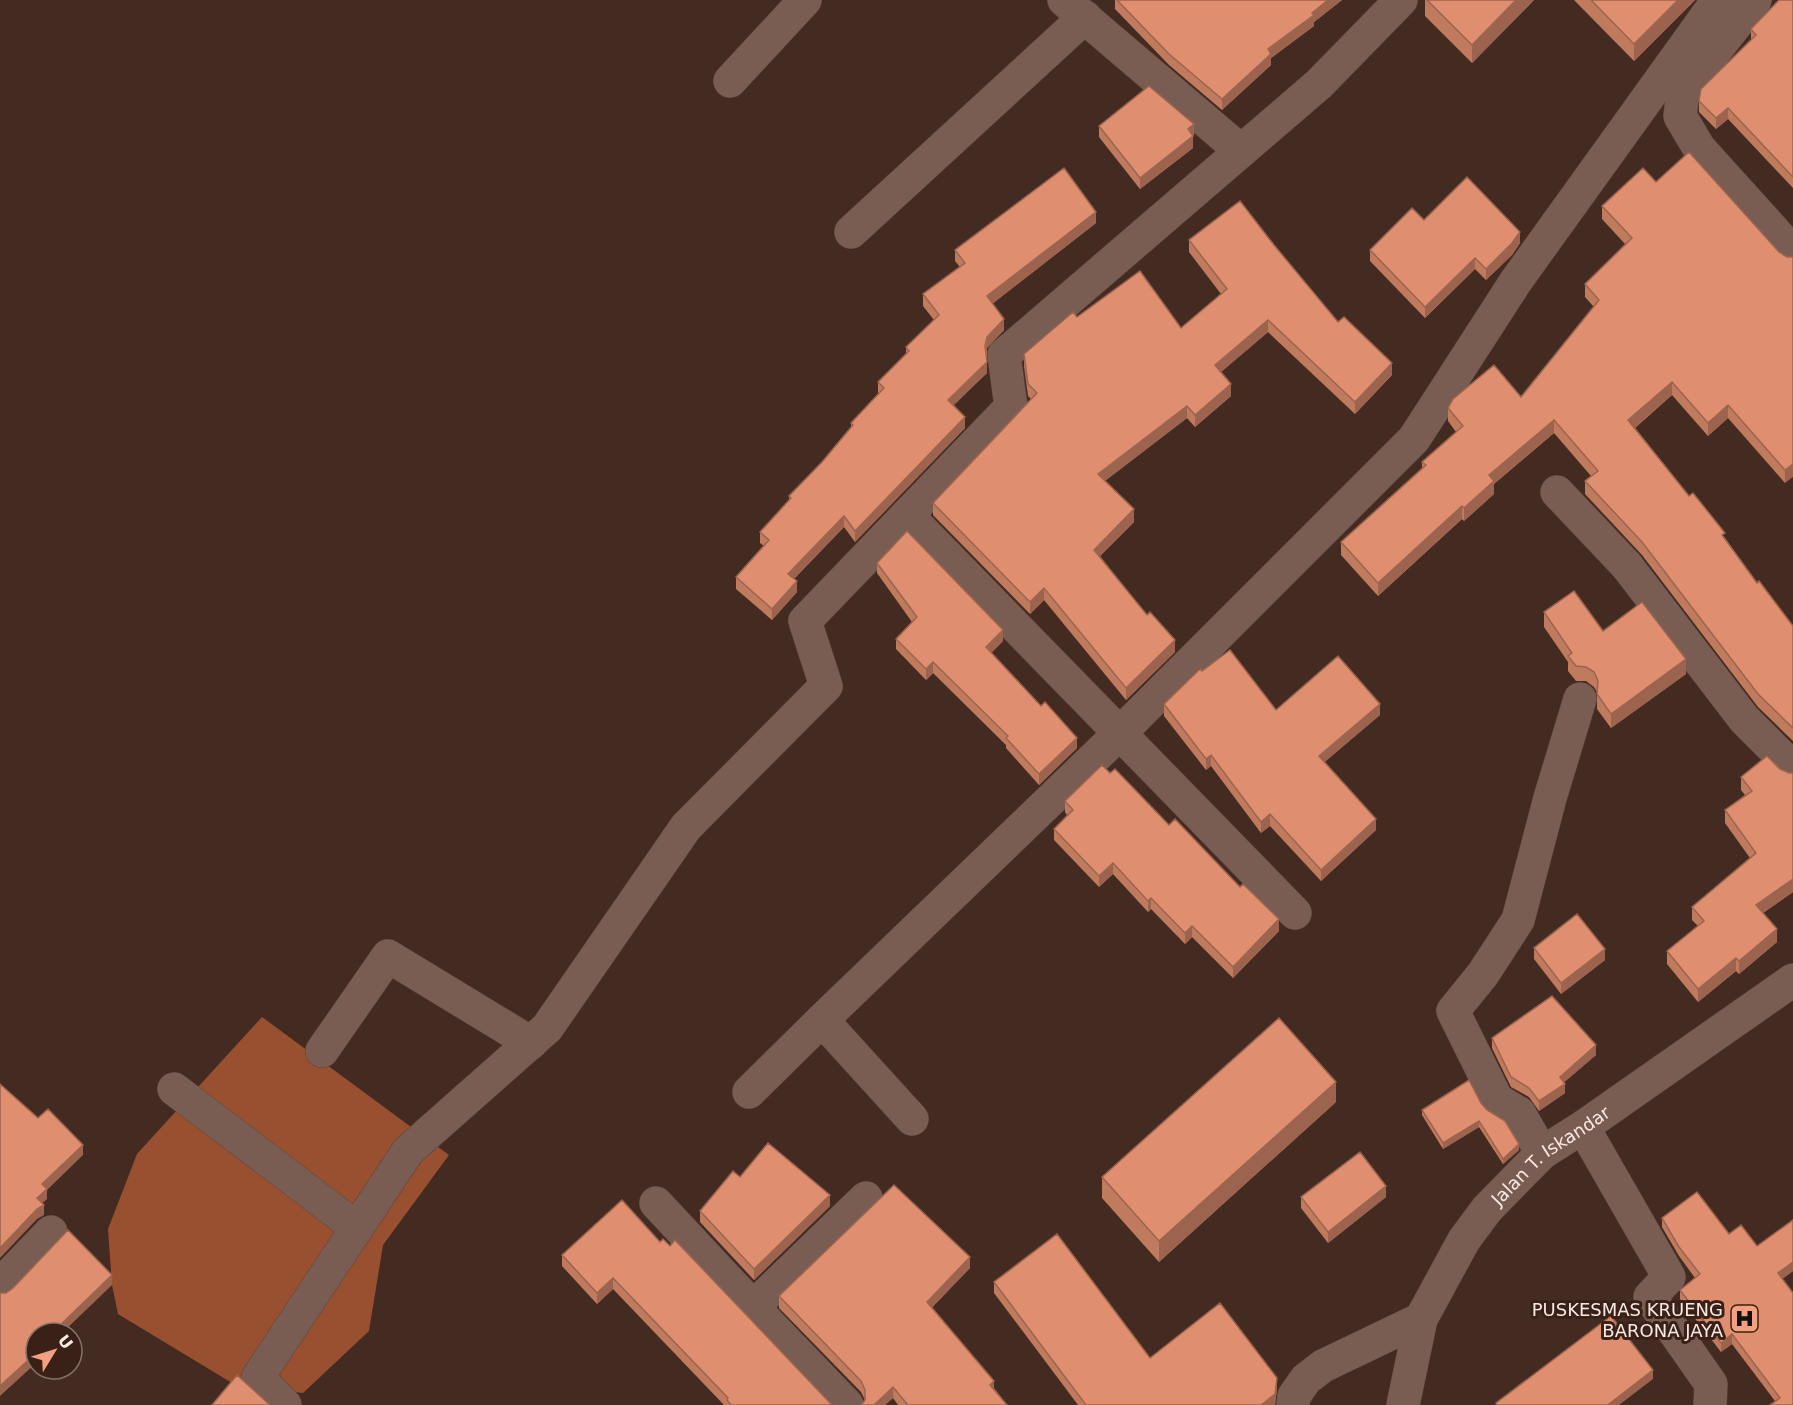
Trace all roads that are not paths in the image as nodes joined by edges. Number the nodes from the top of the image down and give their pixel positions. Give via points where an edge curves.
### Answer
1 (805, 0) edge
2 (1401, 0) edge
3 (1718, 0) edge
4 (1755, 0) edge
5 (1074, 9) edge
6 (730, 81) dead end
7 (1241, 151) junction
8 (851, 232) dead end
9 (1793, 252) edge
10 (1557, 492) dead end
11 (907, 515) junction
12 (1580, 699) dead end
13 (1120, 733) junction
14 (1793, 768) edge
15 (1295, 913) dead end
16 (1790, 989) edge
17 (822, 1020) junction
18 (531, 1043) junction
19 (322, 1051) dead end
20 (174, 1089) dead end
21 (749, 1092) dead end
22 (912, 1119) dead end
23 (1583, 1127) junction
24 (1542, 1153) junction
25 (866, 1198) dead end
26 (656, 1203) dead end
27 (357, 1228) junction
28 (51, 1232) dead end
29 (0, 1285) edge
30 (753, 1307) junction
31 (1421, 1319) junction
32 (285, 1405) edge
33 (847, 1405) edge
34 (1293, 1405) edge
35 (1403, 1405) edge
36 (1710, 1405) edge

1 - 6 street
2 - 7 street via 1319,84
3 - 13 street via 1516,281 1414,439
4 - 9 street via 1683,92 1680,116 1699,148
5 - 7 street
5 - 8 street
7 - 11 street via 1004,355 1011,407
10 - 14 street via 1627,566 1744,719
11 - 13 street
11 - 18 street via 805,621 826,686 687,827 547,1028
12 - 24 street via 1518,920 1453,1011 1497,1100 1520,1113
13 - 15 street
13 - 17 street
16 - 23 street, Jalan T. Iskandar
17 - 21 street
17 - 22 street
18 - 19 street via 388,956
18 - 27 street via 408,1150
20 - 27 street
23 - 24 street, Jalan T. Iskandar
23 - 36 street via 1669,1277 1650,1297 1711,1384
24 - 31 street, Jalan T. Iskandar via 1470,1232
25 - 30 street
26 - 30 street
27 - 32 street via 258,1377
28 - 29 street
30 - 33 street
31 - 34 street via 1323,1366 1306,1379 1294,1396
31 - 35 street, Jalan T. Iskandar

